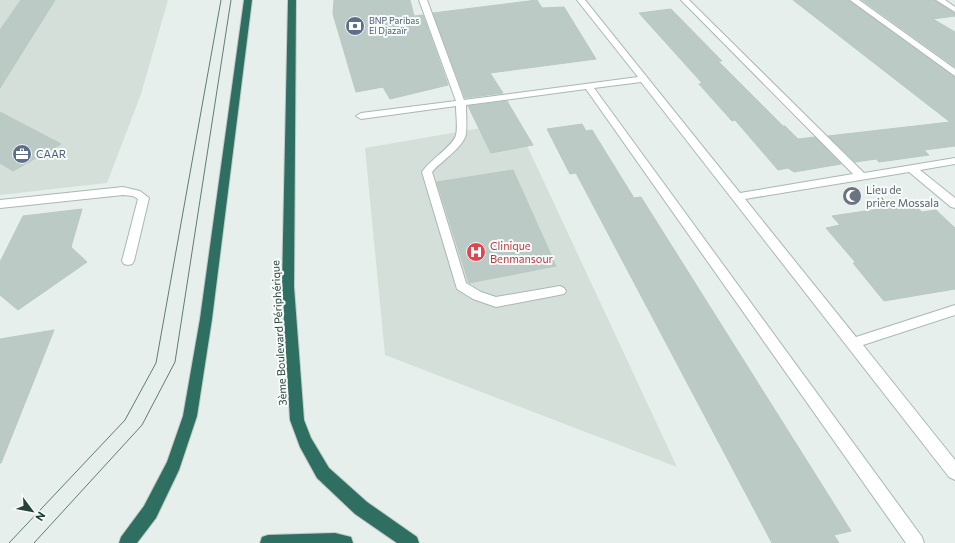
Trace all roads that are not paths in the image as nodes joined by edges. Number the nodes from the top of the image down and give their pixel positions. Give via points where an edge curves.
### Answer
1 (248, 0) edge
2 (292, 0) edge
3 (423, 0) edge
4 (581, 0) edge
5 (685, 0) edge
6 (854, 0) edge
7 (940, 0) edge
8 (955, 10) edge
9 (955, 72) edge
10 (644, 79) junction
11 (588, 86) junction
12 (461, 103) junction
13 (361, 116) dead end
14 (955, 161) edge
15 (911, 168) junction
16 (861, 176) junction
17 (737, 197) junction
18 (0, 204) edge
19 (955, 204) edge
20 (128, 261) dead end
21 (560, 291) dead end
22 (955, 310) edge
23 (853, 343) junction
24 (955, 472) edge
25 (127, 543) edge
26 (268, 543) edge
27 (345, 543) edge
28 (411, 543) edge
29 (916, 543) edge

1 - 25 highway via 206,319 190,416 174,465 150,512
2 - 28 highway, 3ème Boulevard Périphérique via 288,287 297,420 305,442 324,473 361,508
3 - 12 street
4 - 10 street
5 - 16 street
6 - 9 street
7 - 8 street
10 - 11 street
10 - 17 street
11 - 12 street
11 - 29 street
12 - 13 street
12 - 21 street via 461,135 456,144 427,172 461,286 477,296 496,302
14 - 15 street
15 - 16 street
15 - 19 street
16 - 17 street
17 - 23 street
18 - 20 street via 123,191 136,193 144,198
22 - 23 street
23 - 24 street
26 - 27 highway

